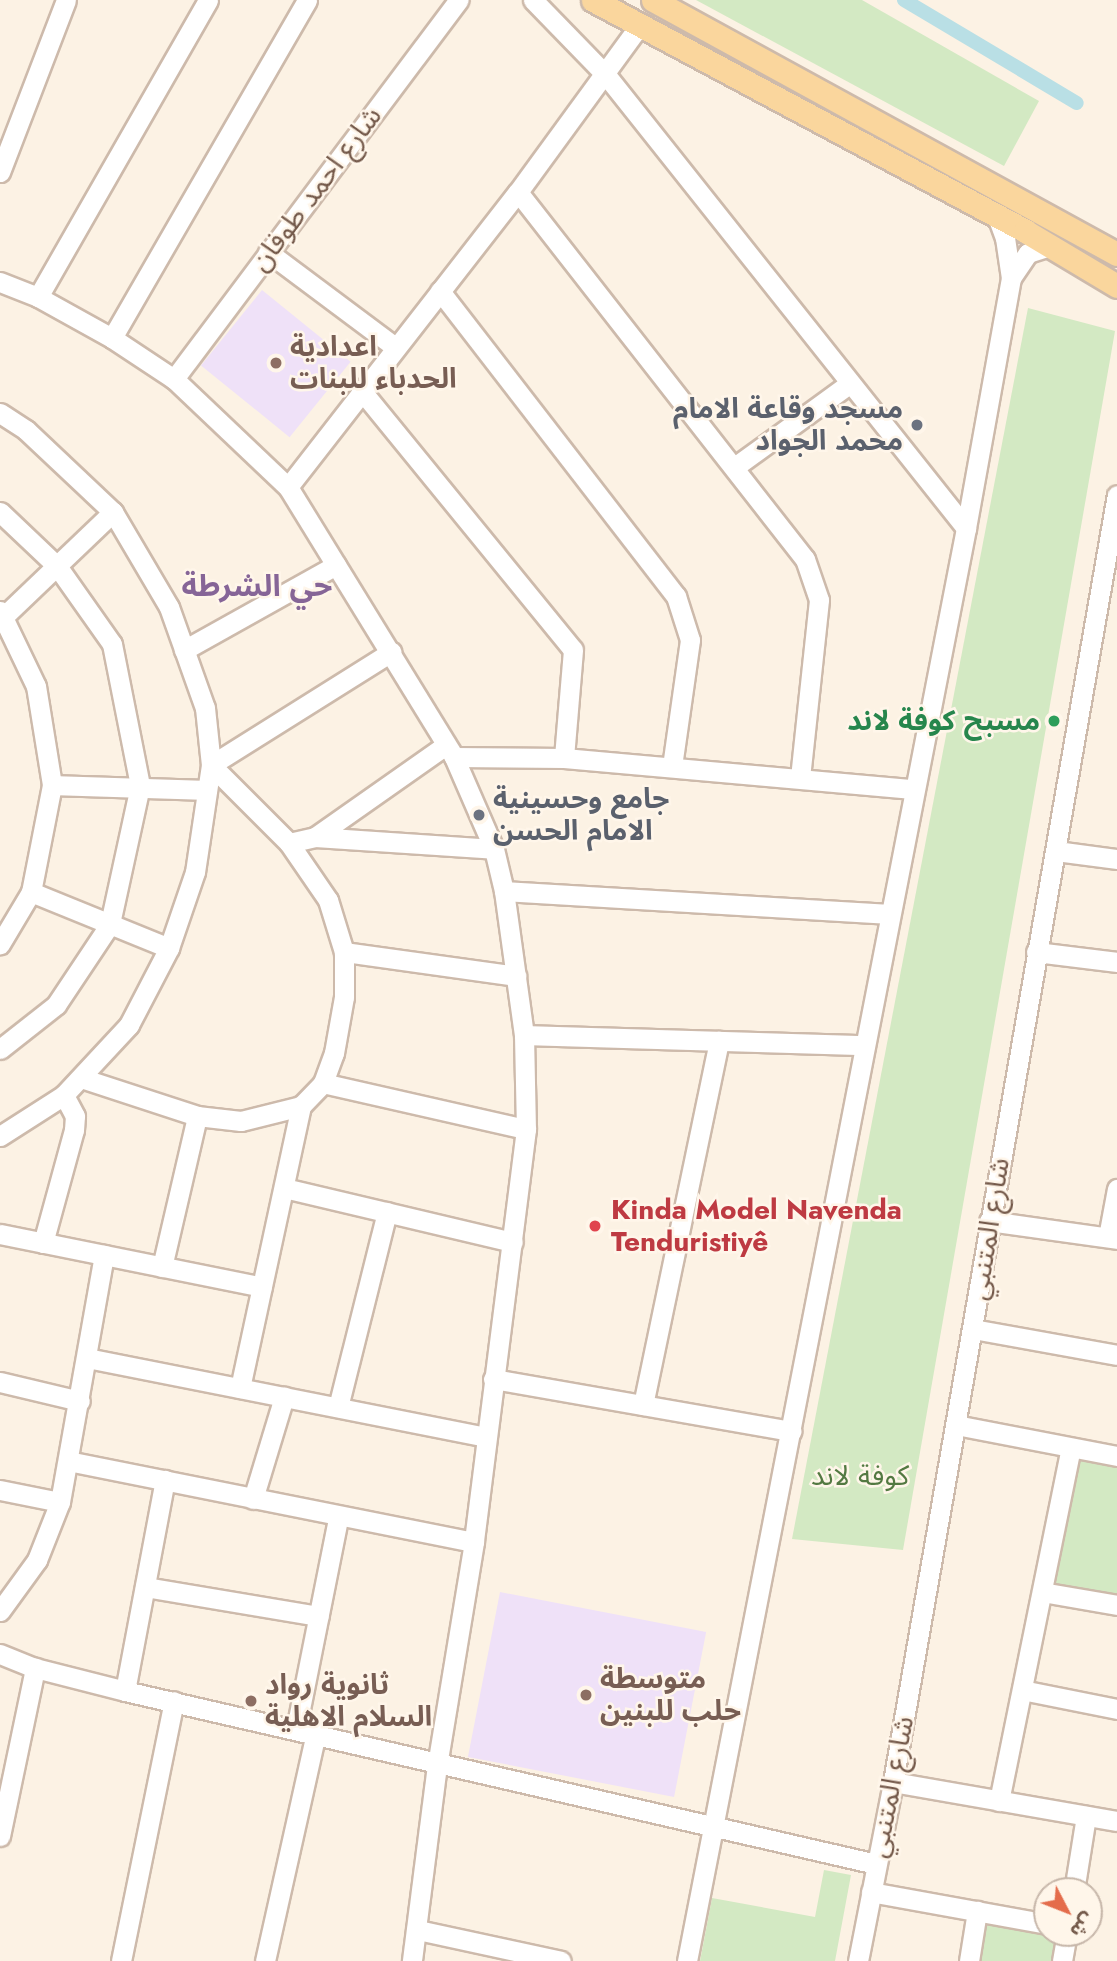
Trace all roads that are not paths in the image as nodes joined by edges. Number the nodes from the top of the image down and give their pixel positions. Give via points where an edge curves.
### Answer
1 (66, 0) edge
2 (208, 0) edge
3 (307, 0) edge
4 (459, 0) edge
5 (533, 0) edge
6 (593, 0) edge
7 (653, 0) edge
8 (640, 25) junction
9 (606, 75) junction
10 (0, 172) edge
11 (519, 192) junction
12 (997, 216) junction
13 (1050, 246) junction
14 (268, 252) junction
15 (1117, 254) edge
16 (1011, 278) junction
17 (0, 282) edge
18 (1115, 287) edge
19 (440, 291) junction
20 (38, 297) junction
21 (112, 338) junction
22 (396, 347) junction
23 (174, 379) junction
24 (849, 384) junction
25 (361, 390) junction
26 (0, 413) edge
27 (736, 466) junction
28 (288, 487) junction
29 (1117, 495) edge
30 (0, 512) edge
31 (113, 512) junction
32 (966, 528) junction
33 (336, 565) junction
34 (57, 566) junction
35 (2, 615) edge
36 (184, 650) junction
37 (391, 652) junction
38 (450, 751) junction
39 (564, 758) junction
40 (211, 765) junction
41 (672, 766) junction
42 (800, 778) junction
43 (52, 785) junction
44 (140, 786) junction
45 (913, 789) junction
46 (207, 790) junction
47 (315, 837) junction
48 (289, 843) junction
49 (494, 849) junction
50 (1056, 851) junction
51 (1117, 859) edge
52 (31, 891) junction
53 (504, 891) junction
54 (889, 914) junction
55 (110, 924) junction
56 (0, 944) edge
57 (169, 948) junction
58 (344, 952) junction
59 (1037, 952) junction
60 (1117, 962) edge
61 (516, 976) junction
62 (524, 1035) junction
63 (719, 1041) junction
64 (865, 1045) junction
65 (0, 1049) edge
66 (80, 1078) junction
67 (323, 1083) junction
68 (64, 1095) junction
69 (302, 1106) junction
70 (197, 1116) junction
71 (526, 1129) junction
72 (0, 1136) edge
73 (284, 1188) junction
74 (1117, 1189) edge
75 (387, 1212) junction
76 (989, 1221) junction
77 (0, 1234) edge
78 (1112, 1238) edge
79 (513, 1242) junction
80 (43, 1243) junction
81 (104, 1255) junction
82 (162, 1267) junction
83 (262, 1287) junction
84 (973, 1329) junction
85 (1117, 1355) edge
86 (86, 1358) junction
87 (493, 1379) junction
88 (0, 1382) edge
89 (240, 1388) junction
90 (284, 1397) junction
91 (80, 1401) junction
92 (643, 1405) junction
93 (338, 1408) junction
94 (956, 1425) junction
95 (792, 1430) junction
96 (486, 1437) junction
97 (1071, 1448) junction
98 (1117, 1456) edge
99 (68, 1461) junction
100 (165, 1480) junction
101 (0, 1490) edge
102 (253, 1499) junction
103 (60, 1502) junction
104 (338, 1518) junction
105 (474, 1542) junction
106 (145, 1587) junction
107 (1042, 1592) junction
108 (1117, 1605) edge
109 (0, 1611) edge
110 (319, 1616) junction
111 (0, 1654) edge
112 (35, 1668) junction
113 (1022, 1690) junction
114 (125, 1691) junction
115 (174, 1701) junction
116 (1117, 1709) edge
117 (306, 1731) junction
118 (437, 1765) junction
119 (893, 1782) junction
120 (999, 1801) junction
121 (1086, 1816) junction
122 (1117, 1821) edge
123 (712, 1828) junction
124 (0, 1836) edge
125 (876, 1864) junction
126 (1075, 1877) edge
127 (870, 1892) junction
128 (977, 1911) junction
129 (1033, 1921) edge
130 (418, 1930) junction
131 (548, 1960) edge
132 (121, 1961) edge
133 (265, 1961) edge
134 (412, 1961) edge
135 (687, 1961) edge
136 (858, 1961) edge
137 (969, 1961) edge

1 - 10 street
2 - 20 street
3 - 21 street
4 - 14 street, شارع احمد طوفان
5 - 9 street
6 - 8 main road
7 - 15 main road
8 - 9 street
8 - 12 main road
9 - 11 street
9 - 24 street
11 - 19 street
11 - 27 street
12 - 13 main road
12 - 16 street via 1006,238
13 - 16 street via 1028,253
13 - 18 main road
14 - 22 street
14 - 23 street, شارع احمد طوفان
16 - 32 street
17 - 20 street
19 - 22 street
19 - 41 street via 676,596 690,639
20 - 21 street
21 - 23 street
22 - 25 street
23 - 28 street
24 - 27 street
24 - 32 street
25 - 28 street
25 - 39 street via 573,650
26 - 31 street via 26,430
27 - 42 street via 805,559 819,600
28 - 33 street
29 - 50 street, شارع المتنبي
30 - 34 street
31 - 34 street
31 - 36 street via 169,607
32 - 45 street
33 - 36 street
33 - 37 street
34 - 35 street
34 - 44 street via 112,644
35 - 43 street via 36,686
36 - 40 street via 205,708
37 - 38 street
37 - 40 street
38 - 39 street
38 - 47 street
38 - 49 street
39 - 41 street
40 - 46 street
40 - 48 street
41 - 42 street
42 - 45 street
43 - 44 street
43 - 52 street
44 - 46 street
44 - 55 street
45 - 54 street
46 - 57 street via 195,872
47 - 48 street
47 - 49 street
48 - 58 street via 328,900
49 - 53 street
50 - 51 street
50 - 59 street, شارع المتنبي
52 - 55 street
52 - 56 street
53 - 54 street
53 - 61 street
54 - 64 street
55 - 57 street
55 - 65 street via 56,1005
57 - 66 street via 129,1025
58 - 61 street
58 - 67 street via 344,997 334,1053
59 - 60 street
59 - 76 street, شارع المتنبي
61 - 62 street
62 - 63 street
62 - 71 street
63 - 64 street
63 - 92 street
64 - 95 street
66 - 68 street
66 - 70 street
67 - 69 street
67 - 71 street
68 - 72 street
68 - 80 street via 75,1116 74,1130
69 - 70 street via 241,1121
69 - 73 street
70 - 82 street
71 - 79 street
73 - 75 street
73 - 83 street
74 - 78 street
75 - 79 street
75 - 93 street
76 - 78 street
76 - 84 street, شارع المتنبي
77 - 80 street
79 - 87 street
80 - 81 street
81 - 82 street
81 - 86 street
82 - 83 street
83 - 89 street
84 - 85 street
84 - 94 street, شارع المتنبي
86 - 89 street
86 - 91 street
87 - 92 street
87 - 96 street
88 - 91 street
89 - 90 street
90 - 93 street
90 - 102 street
91 - 99 street
92 - 95 street
93 - 96 street
94 - 97 street
94 - 119 street, شارع المتنبي
95 - 123 street
96 - 105 street
97 - 98 street
97 - 107 street
99 - 100 street
99 - 103 street
100 - 102 street
100 - 106 street
101 - 103 street
102 - 104 street
103 - 109 street via 37,1560
104 - 105 street
104 - 110 street
105 - 118 street
106 - 110 street
106 - 114 street
107 - 108 street
107 - 113 street
110 - 117 street
111 - 112 street
112 - 114 street
112 - 124 street
113 - 116 street
113 - 120 street
114 - 115 street
115 - 117 street
115 - 132 street
117 - 118 street
117 - 133 street
118 - 123 street
118 - 130 street
119 - 120 street
119 - 125 street, شارع المتنبي
120 - 121 street
121 - 122 street
121 - 126 street
123 - 125 street
123 - 135 street
125 - 127 street, شارع المتنبي
127 - 128 street
127 - 136 street, شارع المتنبي
128 - 129 street
128 - 137 street
130 - 131 street
130 - 134 street

